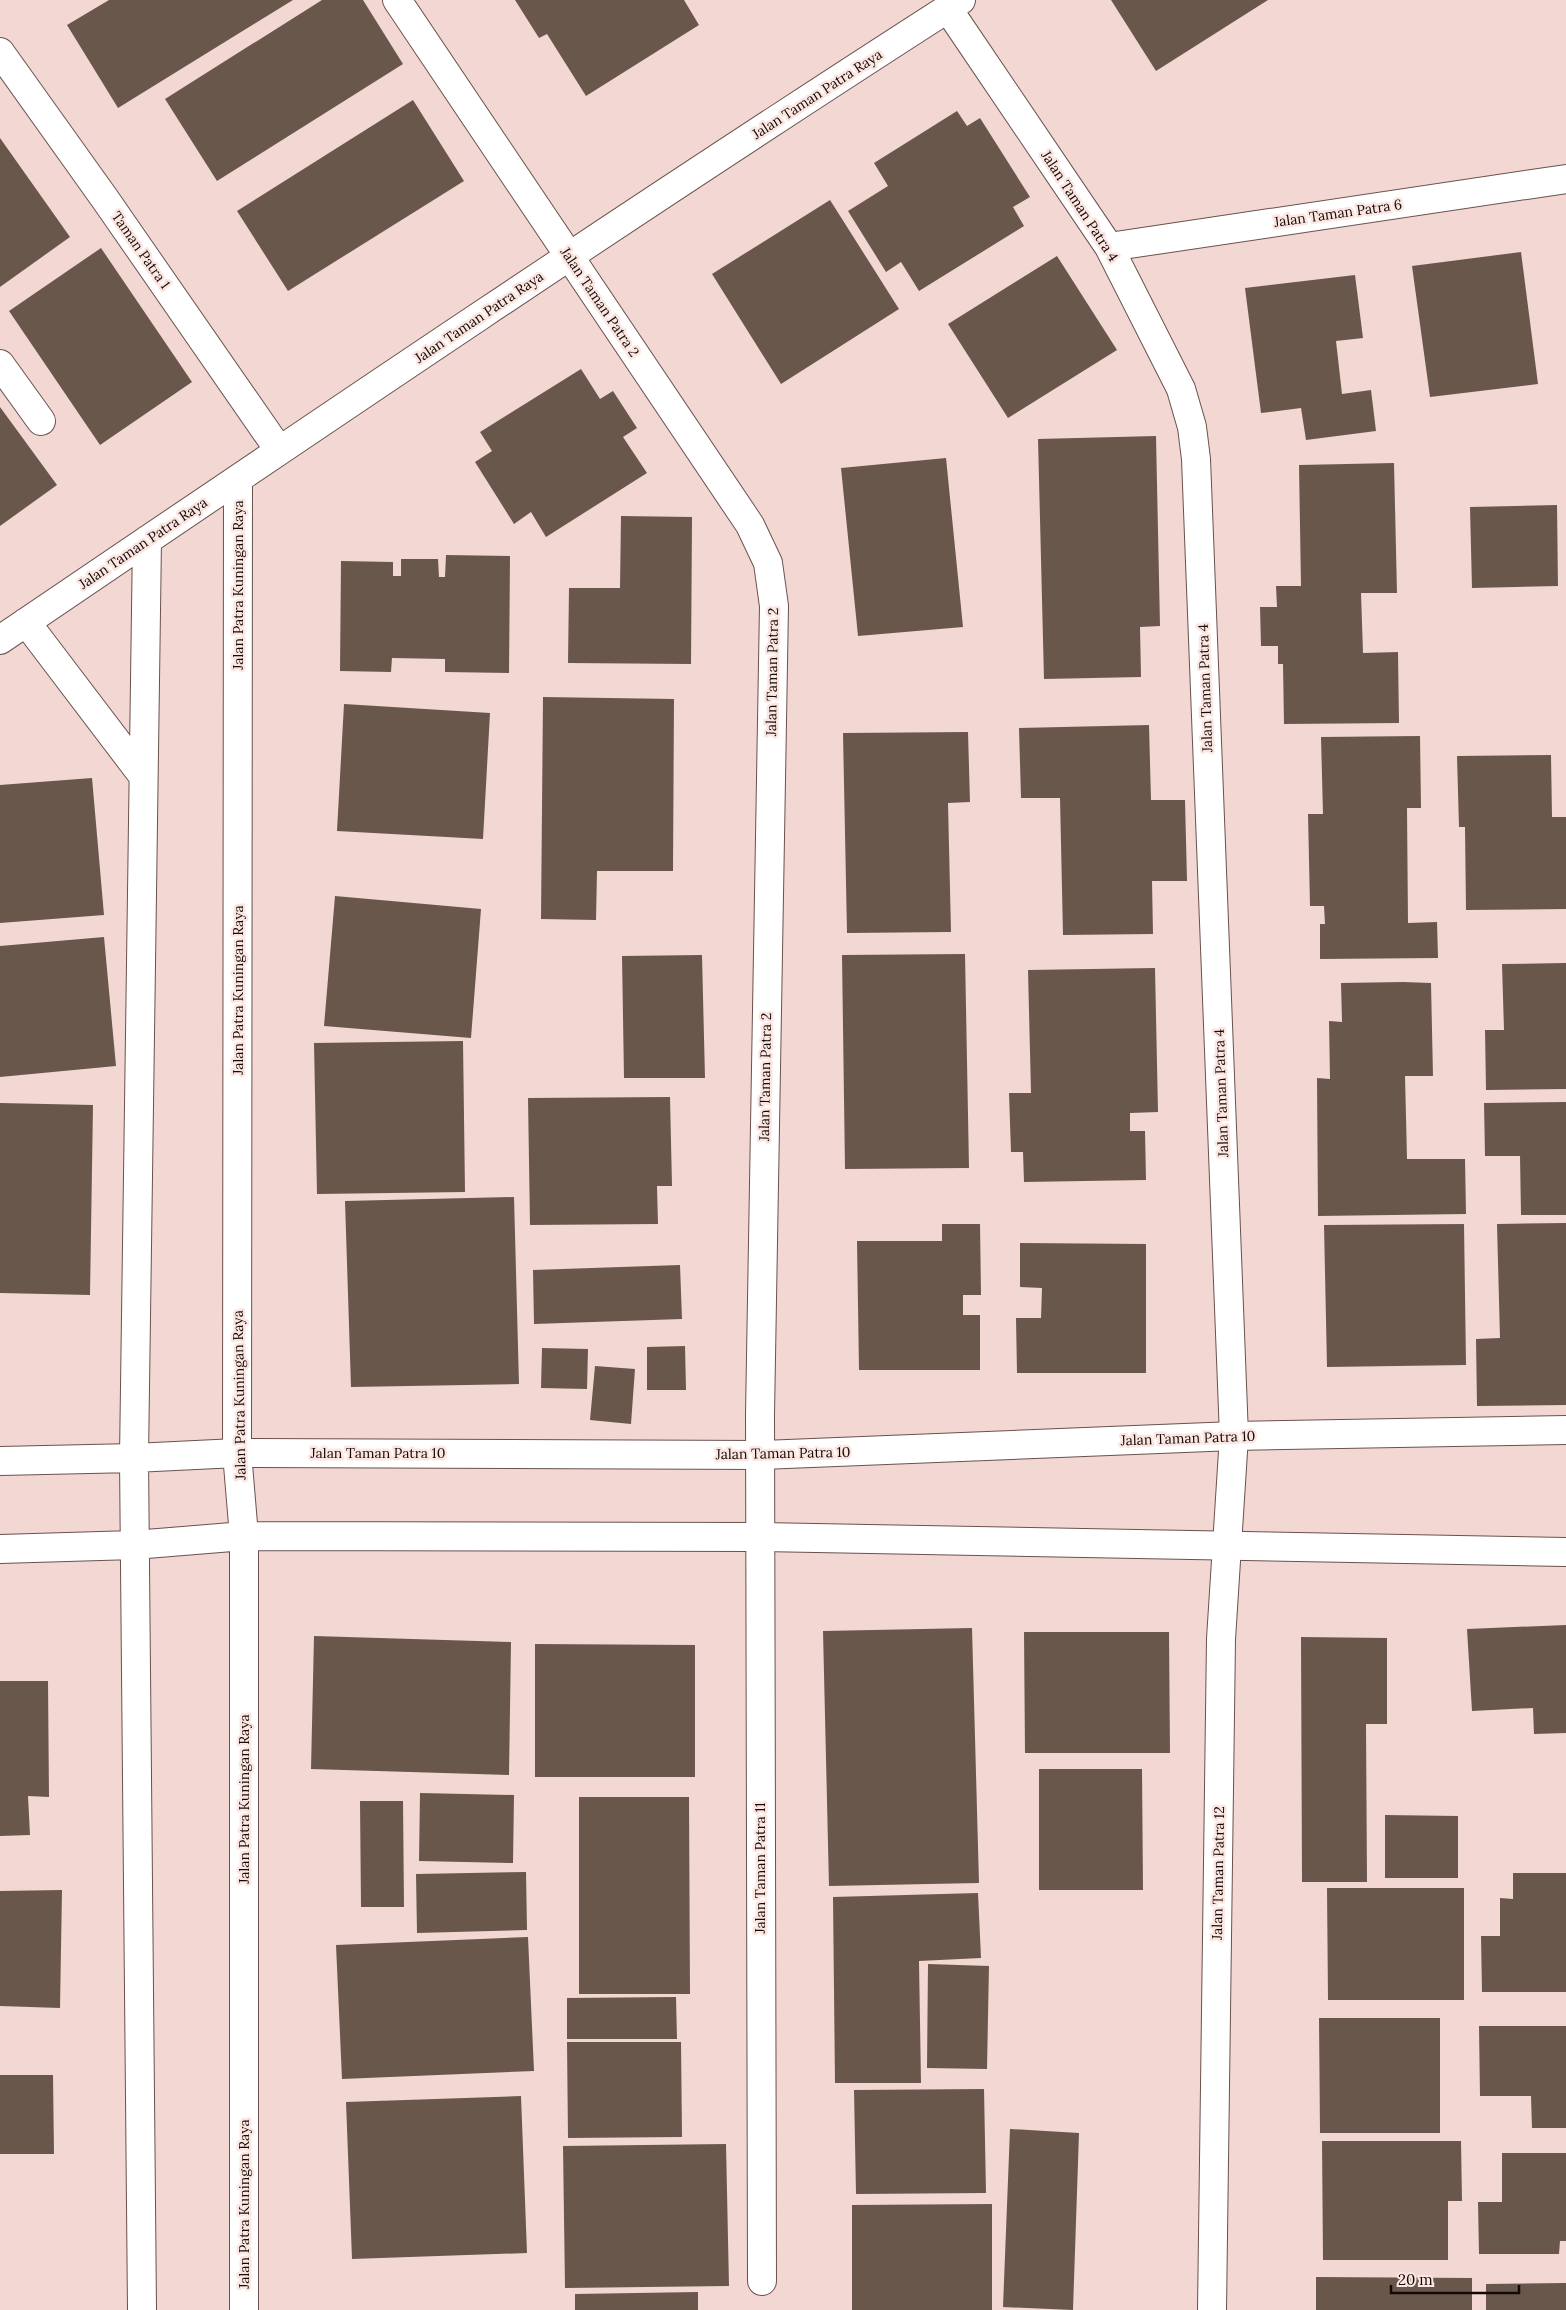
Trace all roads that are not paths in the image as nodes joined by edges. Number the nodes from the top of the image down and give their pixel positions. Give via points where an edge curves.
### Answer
1 (398, 0) edge
2 (954, 4) edge
3 (0, 52) edge
4 (1566, 179) edge
5 (1109, 247) junction
6 (568, 257) junction
7 (0, 364) edge
8 (41, 421) dead end
9 (279, 450) junction
10 (238, 479) junction
11 (146, 540) junction
12 (26, 622) junction
13 (0, 640) edge
14 (143, 776) junction
15 (1566, 1430) edge
16 (1234, 1436) junction
17 (237, 1453) junction
18 (761, 1456) junction
19 (134, 1458) junction
20 (0, 1460) edge
21 (244, 1536) junction
22 (759, 1537) junction
23 (134, 1545) junction
24 (1229, 1547) junction
25 (0, 1549) edge
26 (1566, 1552) edge
27 (762, 2281) dead end
28 (142, 2310) edge
29 (244, 2310) edge
30 (1212, 2310) edge

1 - 6 street, Jalan Taman Patra 2
2 - 5 street, Jalan Taman Patra 4
2 - 6 street, Jalan Taman Patra Raya
3 - 9 street, Taman Patra 1
4 - 5 street, Jalan Taman Patra 6
5 - 16 street, Jalan Taman Patra 4 via 1181,389 1192,427 1196,459
6 - 9 street, Jalan Taman Patra Raya
6 - 18 street, Jalan Taman Patra 2 via 750,525 768,563 774,606
7 - 8 street
9 - 10 street, Jalan Taman Patra Raya
10 - 11 street, Jalan Taman Patra Raya
10 - 17 street, Jalan Patra Kuningan Raya
11 - 12 street, Jalan Taman Patra Raya
11 - 14 street
12 - 13 street, Jalan Taman Patra Raya
12 - 14 street
14 - 19 street
15 - 16 street, Jalan Taman Patra 10
16 - 18 street, Jalan Taman Patra 10
16 - 24 street, Jalan Taman Patra 12
17 - 18 street, Jalan Taman Patra 10
17 - 19 street, Jalan Taman Patra 10
17 - 21 street, Jalan Patra Kuningan Raya
18 - 22 street, Jalan Taman Patra 11
19 - 20 street, Jalan Taman Patra 10
19 - 23 street
21 - 22 street
21 - 23 street
21 - 29 street, Jalan Patra Kuningan Raya
22 - 24 street
22 - 27 street, Jalan Taman Patra 11
23 - 25 street
23 - 28 street
24 - 26 street
24 - 30 street, Jalan Taman Patra 12 via 1221,1649

